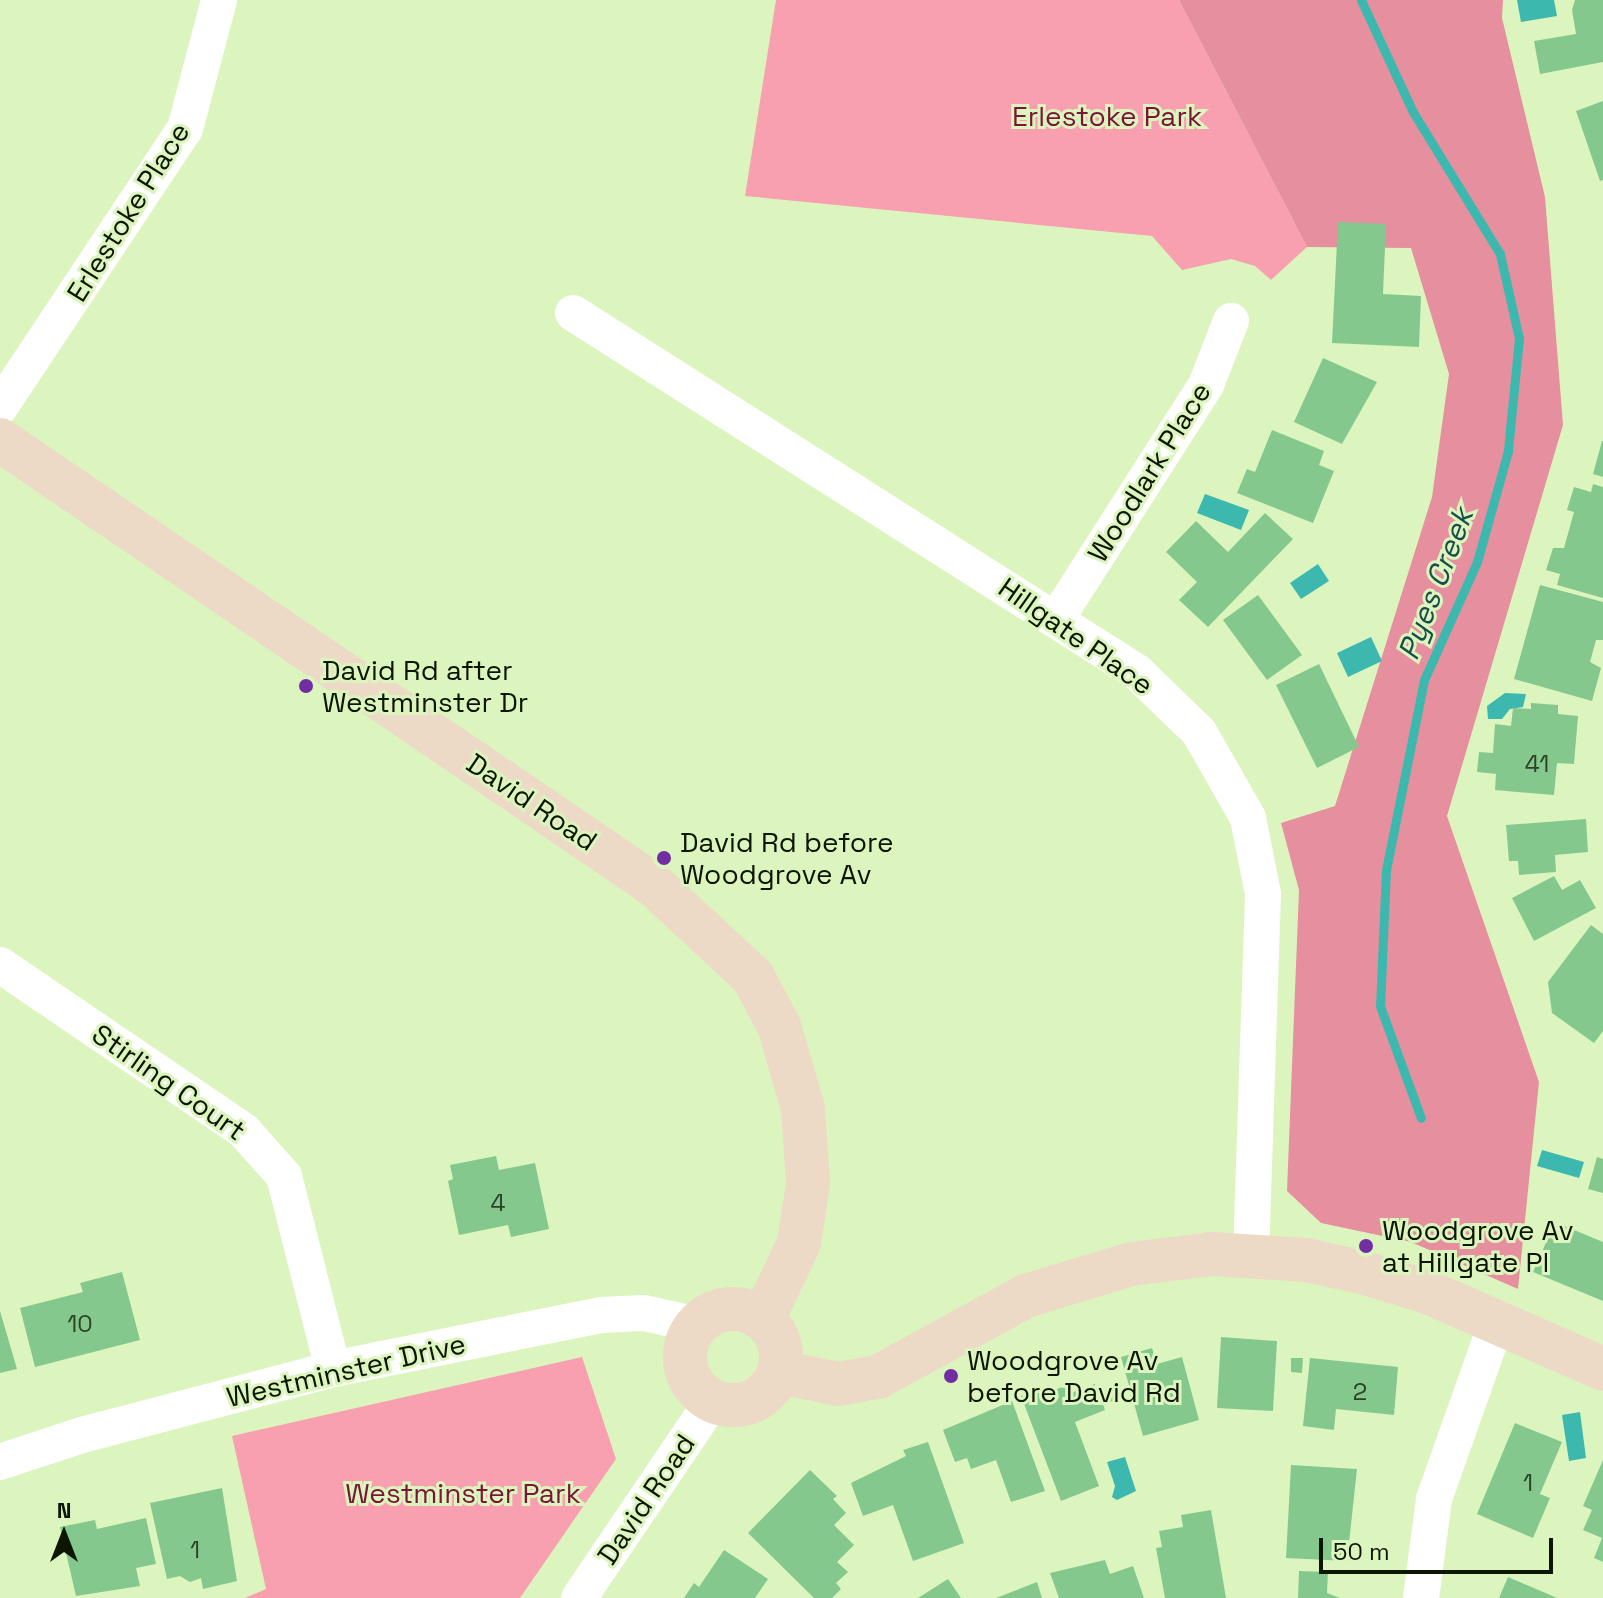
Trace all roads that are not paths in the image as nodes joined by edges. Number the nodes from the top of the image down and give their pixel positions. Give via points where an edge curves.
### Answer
1 (219, 0) edge
2 (573, 313) dead end
3 (1231, 321) dead end
4 (0, 407) edge
5 (0, 440) edge
6 (1057, 618) junction
7 (0, 965) edge
8 (1251, 1254) junction
9 (763, 1319) junction
10 (1496, 1324) junction
11 (698, 1325) junction
12 (333, 1369) junction
13 (1603, 1369) edge
14 (779, 1372) junction
15 (713, 1400) junction
16 (0, 1462) edge
17 (579, 1598) edge
18 (1421, 1598) edge

1 - 4 street, Erlestoke Place via 185,129
2 - 6 street, Hillgate Place
3 - 6 street, Woodlark Place via 1206,385
5 - 9 street, David Road via 654,885 753,977 779,1026 803,1108 808,1184 799,1243
6 - 8 street, Hillgate Place via 1137,672 1199,732 1248,818 1263,894
7 - 12 street, Stirling Court via 244,1131 284,1176
8 - 10 street via 1365,1273 1428,1292
8 - 14 street via 1170,1259 1088,1275 1026,1296 878,1377 838,1384
9 - 11 street via 736,1309
9 - 14 street via 779,1343
10 - 13 street
10 - 18 street via 1434,1499
11 - 12 street, Westminster Drive via 644,1313 601,1315
11 - 15 street via 689,1338 686,1367 691,1381
12 - 16 street, Westminster Drive
14 - 15 street via 771,1386 745,1404
15 - 17 street, David Road

